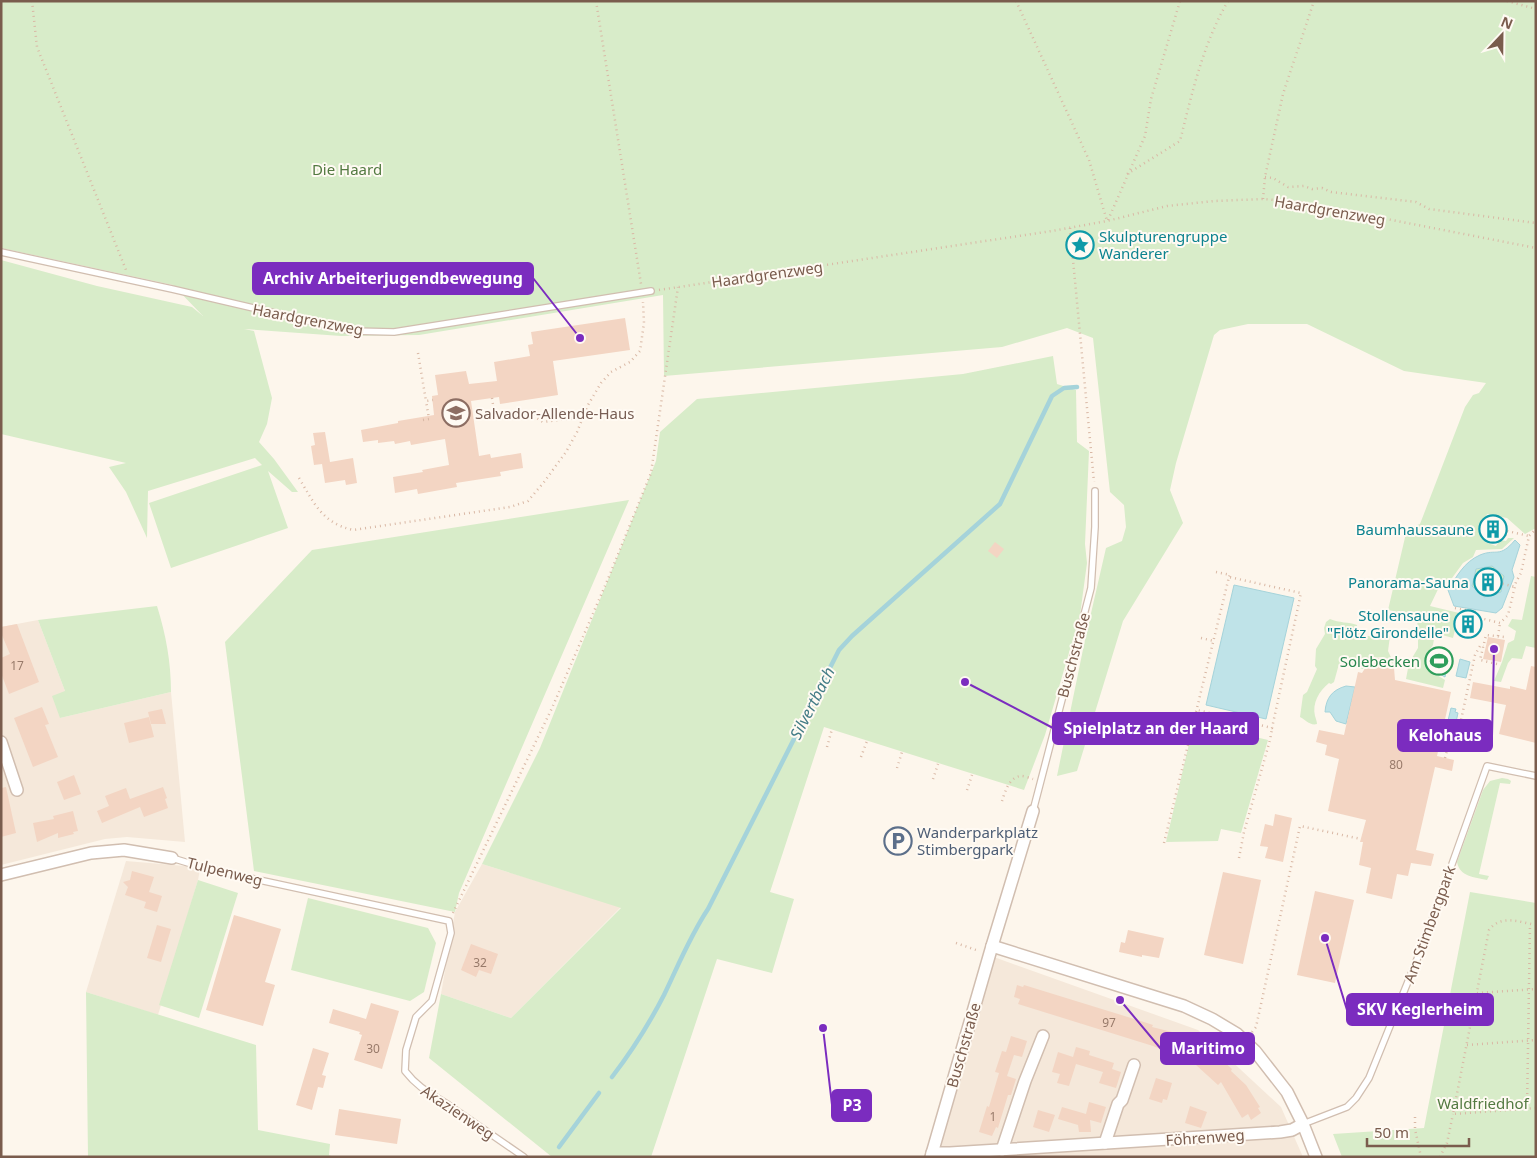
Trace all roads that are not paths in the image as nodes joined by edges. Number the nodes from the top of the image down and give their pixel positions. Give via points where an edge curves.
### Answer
1 (1, 252) edge
2 (651, 291) road end
3 (1095, 490) road end
4 (1, 742) edge
5 (1536, 776) edge
6 (17, 790) dead end
7 (1033, 811) joint
8 (172, 858) joint
9 (1, 875) edge
10 (449, 921) joint
11 (991, 950) junction
12 (1043, 1036) dead end
13 (1134, 1065) dead end
14 (1303, 1124) junction
15 (1105, 1143) junction
16 (1002, 1150) junction
17 (931, 1155) edge
18 (524, 1157) edge
19 (1316, 1157) edge

1 - 2 lane, Haardgrenzweg via 352,331 394,332
3 - 7 lane, Buschstraße via 1091,588
4 - 6 street
5 - 14 lane, Am Stimbergpark via 1487,766 1426,937 1369,1078 1347,1107
7 - 11 street, Buschstraße
8 - 9 street, Tulpenweg via 124,850 92,853
8 - 10 lane, Tulpenweg via 208,869
10 - 18 lane, Akazienweg via 451,933 432,1001 416,1016 406,1050 405,1071 414,1083
11 - 14 street via 1184,1006 1212,1019 1237,1034 1255,1051 1287,1092
11 - 17 street, Buschstraße
12 - 16 street
13 - 15 street
14 - 15 street, Föhrenweg via 1280,1132
14 - 19 street
15 - 16 street, Föhrenweg
16 - 17 street, Föhrenweg

